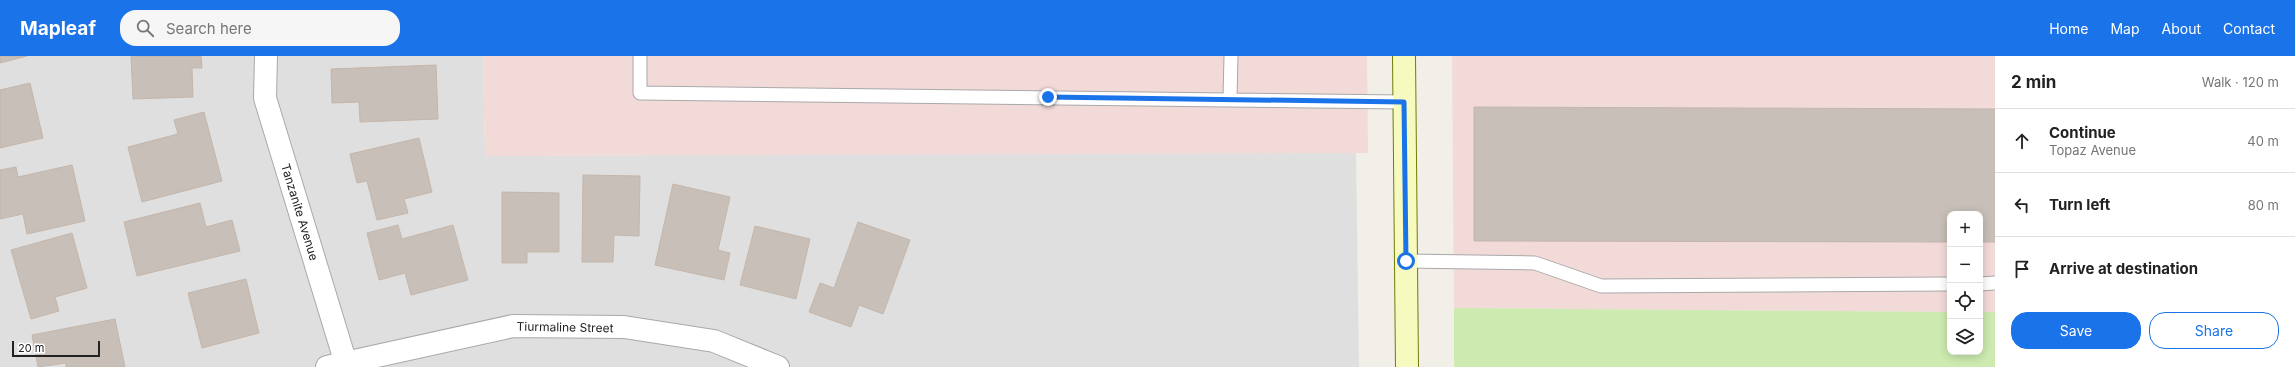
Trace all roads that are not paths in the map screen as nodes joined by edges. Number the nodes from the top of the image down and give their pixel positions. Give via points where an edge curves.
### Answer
1 (266, 56) edge
2 (640, 56) edge
3 (1231, 56) edge
4 (1404, 56) edge
5 (1230, 100) junction
6 (1404, 102) junction
7 (1406, 261) junction
8 (1995, 283) edge
9 (1947, 284) edge
10 (1983, 284) edge
11 (340, 365) edge
12 (778, 367) edge
13 (1407, 367) edge

1 - 11 street, Tanzanite Avenue via 265,98
2 - 5 lane via 640,93
3 - 5 lane
4 - 6 street
5 - 6 lane
6 - 7 street
7 - 9 lane via 1535,262 1601,286
7 - 13 street
8 - 10 lane
11 - 12 street, Tiurmaline Street via 513,326 624,327 714,341

